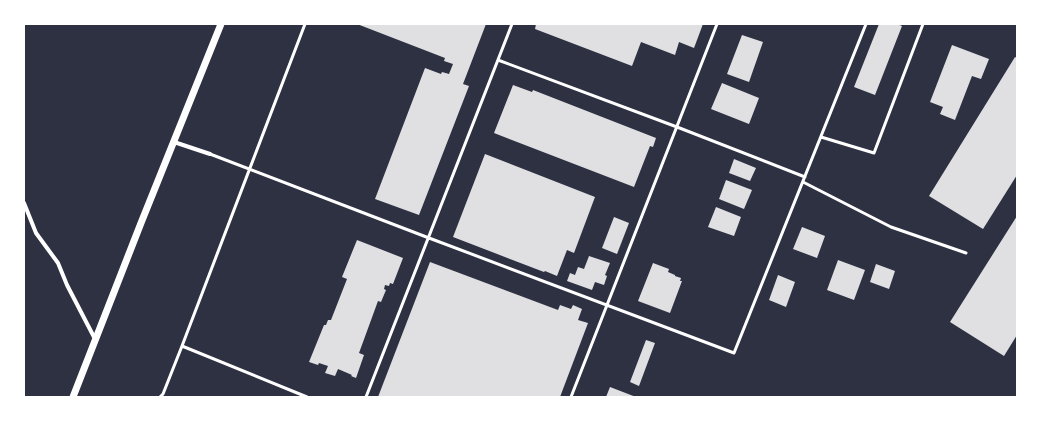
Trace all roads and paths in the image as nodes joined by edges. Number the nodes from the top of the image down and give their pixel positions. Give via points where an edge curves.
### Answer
1 (221, 24) edge
2 (305, 24) edge
3 (512, 24) edge
4 (717, 24) edge
5 (866, 24) edge
6 (923, 24) edge
7 (498, 60) junction
8 (677, 127) junction
9 (821, 137) junction
10 (174, 142) junction
11 (210, 154) joint
12 (249, 170) junction
13 (805, 177) junction
14 (803, 182) junction
15 (24, 203) edge
16 (429, 238) junction
17 (966, 253) dead end
18 (607, 305) junction
19 (95, 339) junction
20 (182, 346) junction
21 (73, 397) edge
22 (160, 397) edge
23 (307, 397) edge
24 (366, 397) edge
25 (571, 397) edge

1 - 10 street
2 - 12 lane
3 - 7 lane
4 - 8 lane
5 - 9 lane
6 - 9 lane via 874,153
7 - 8 lane
7 - 16 lane
8 - 13 lane
8 - 18 lane
9 - 13 lane
10 - 11 street
10 - 19 street
11 - 12 lane
12 - 16 lane
12 - 20 lane
13 - 14 lane
14 - 17 lane via 892,227
14 - 18 lane via 734,353
15 - 19 street via 36,232 58,263
16 - 18 lane
16 - 24 lane
18 - 25 lane
19 - 21 street
20 - 22 lane
20 - 23 lane

